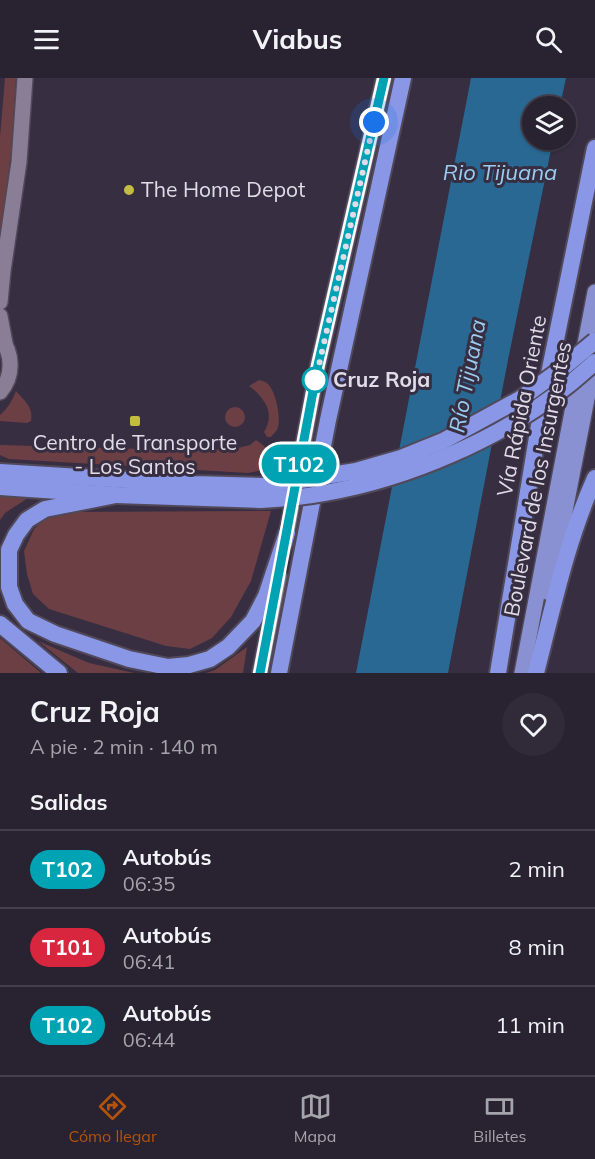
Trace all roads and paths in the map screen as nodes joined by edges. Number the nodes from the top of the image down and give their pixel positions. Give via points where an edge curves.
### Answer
1 (25, 78) edge
2 (384, 78) edge
3 (403, 78) edge
4 (595, 148) edge
5 (595, 292) edge
6 (0, 302) edge
7 (0, 316) edge
8 (2, 340) edge
9 (595, 341) edge
10 (595, 355) edge
11 (595, 362) edge
12 (0, 392) edge
13 (3, 471) edge
14 (595, 478) edge
15 (0, 487) edge
16 (263, 493) junction
17 (116, 495) junction
18 (287, 533) junction
19 (0, 624) edge
20 (59, 673) edge
21 (260, 673) edge
22 (279, 673) edge
23 (498, 673) edge
24 (522, 673) edge
25 (536, 673) edge

1 - 6 main road via 19,162
2 - 18 main road via 318,365
3 - 22 highway via 328,420
4 - 23 highway, Vía Rápida Oriente via 541,413
5 - 24 main road, Boulevard de los Insurgentes
7 - 8 main road
8 - 12 main road via 11,364
9 - 16 highway, bridge via 520,399 443,441 401,458
10 - 25 main road, Boulevard de los Insurgentes
11 - 16 highway, bridge via 529,413 446,456 404,472 325,493
13 - 16 highway via 193,484
14 - 25 highway via 564,566
15 - 17 highway
16 - 17 highway
17 - 18 highway via 45,509 27,520 9,550 9,586 15,604 28,621 129,659 168,667 189,665 228,647 253,621 266,596
18 - 21 main road
19 - 20 highway

